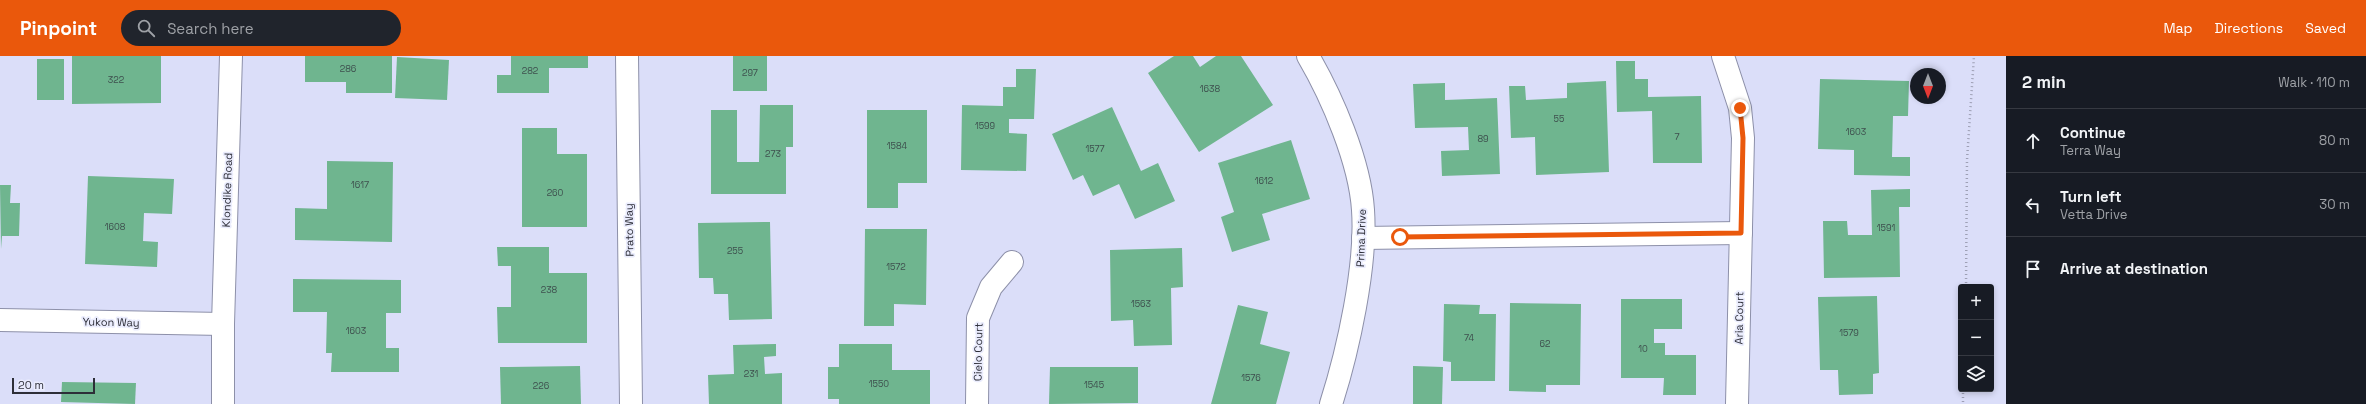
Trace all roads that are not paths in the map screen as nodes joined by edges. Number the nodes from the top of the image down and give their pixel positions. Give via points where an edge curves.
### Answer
1 (231, 56) edge
2 (627, 56) edge
3 (1308, 56) edge
4 (1723, 56) edge
5 (1741, 233) junction
6 (1363, 238) junction
7 (1012, 262) dead end
8 (0, 320) edge
9 (223, 324) junction
10 (223, 404) edge
11 (631, 404) edge
12 (977, 404) edge
13 (1331, 404) edge
14 (1737, 404) edge

1 - 9 street, Klondike Road
2 - 11 street, Prato Way
3 - 6 street, Prima Drive via 1318,73 1353,157 1363,209
4 - 5 street, Aria Court via 1740,108 1743,138
5 - 6 street
5 - 14 street, Aria Court
6 - 13 street, Prima Drive via 1355,299
7 - 12 street, Cielo Court via 991,287 978,318
8 - 9 street, Yukon Way
9 - 10 street, Klondike Road

